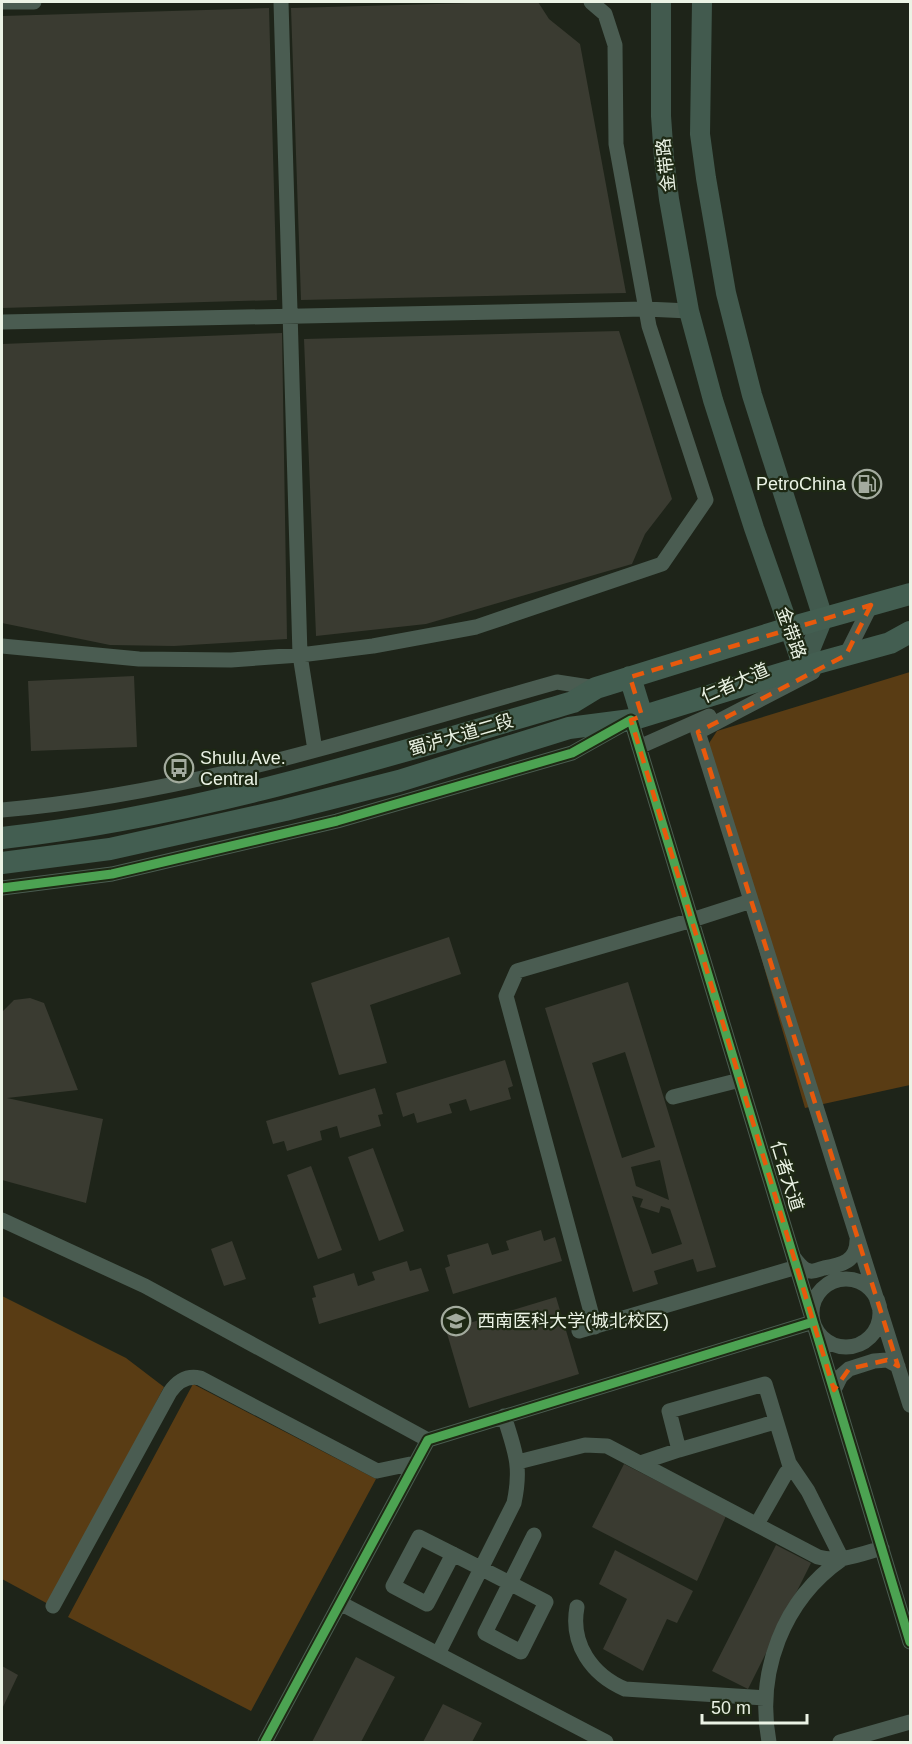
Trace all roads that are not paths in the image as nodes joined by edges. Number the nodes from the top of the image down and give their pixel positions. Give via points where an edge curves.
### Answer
1 (2, 2) edge
2 (33, 2) edge
3 (281, 2) edge
4 (591, 2) edge
5 (661, 2) edge
6 (702, 2) edge
7 (646, 309) junction
8 (689, 311) junction
9 (289, 317) junction
10 (2, 322) edge
11 (910, 584) edge
12 (910, 594) edge
13 (871, 605) junction
14 (823, 618) junction
15 (789, 628) junction
16 (910, 632) edge
17 (900, 643) edge
18 (2, 646) edge
19 (300, 655) junction
20 (846, 655) junction
21 (803, 667) junction
22 (630, 678) junction
23 (596, 688) junction
24 (636, 718) junction
25 (639, 747) junction
26 (315, 750) junction
27 (2, 810) edge
28 (2, 838) edge
29 (2, 863) edge
30 (2, 888) edge
31 (751, 901) junction
32 (692, 920) junction
33 (740, 1080) junction
34 (673, 1097) dead end
35 (2, 1220) edge
36 (857, 1237) junction
37 (796, 1263) junction
38 (879, 1307) junction
39 (813, 1322) junction
40 (595, 1327) junction
41 (579, 1331) dead end
42 (898, 1366) junction
43 (834, 1390) junction
44 (910, 1405) edge
45 (504, 1416) junction
46 (776, 1422) junction
47 (428, 1440) junction
48 (679, 1450) junction
49 (518, 1462) junction
50 (415, 1463) junction
51 (640, 1463) junction
52 (793, 1470) junction
53 (757, 1524) junction
54 (534, 1535) dead end
55 (882, 1548) junction
56 (453, 1554) dead end
57 (842, 1559) junction
58 (481, 1569) junction
59 (509, 1583) junction
60 (340, 1603) junction
61 (53, 1606) dead end
62 (577, 1607) dead end
63 (910, 1642) edge
64 (438, 1654) junction
65 (766, 1698) junction
66 (910, 1722) edge
67 (265, 1743) edge
68 (606, 1743) edge
69 (769, 1743) edge
70 (840, 1743) edge

1 - 2 street
3 - 9 street
4 - 7 street via 605,14 615,45 616,144
5 - 8 main road, 金带路 via 664,158
6 - 14 main road, 金带路 via 700,134 724,282 752,395
7 - 8 street
7 - 9 street
7 - 19 street via 706,500 662,564 476,627
8 - 15 main road, 金带路 via 713,400
9 - 10 street
9 - 19 street
11 - 13 street
12 - 13 highway, 蜀泸大道二段
13 - 14 highway, 蜀泸大道二段
13 - 20 street
14 - 15 highway, 蜀泸大道二段
14 - 21 main road, 金带路
15 - 21 main road, 金带路
15 - 22 highway, 蜀泸大道二段
16 - 17 highway, 蜀泸大道二段
17 - 20 highway, 蜀泸大道二段
18 - 19 street via 139,659 231,660
19 - 26 street
20 - 21 highway, 蜀泸大道二段
20 - 25 street, 仁者大道
20 - 31 street, 仁者大道 via 698,732
21 - 24 highway, 蜀泸大道二段
22 - 23 highway, 蜀泸大道二段
22 - 24 highway
23 - 26 street via 557,682
23 - 28 highway, 蜀泸大道二段 via 573,702 277,786 122,821
24 - 25 street, 仁者大道
24 - 29 highway, 蜀泸大道二段 via 568,728 399,781 182,835
24 - 30 street via 572,753 337,821 112,874
25 - 32 street, 仁者大道
26 - 27 street via 118,794
31 - 32 street
31 - 36 street, 仁者大道
32 - 33 street, 仁者大道
32 - 40 street via 517,971 506,996
33 - 34 street
33 - 37 street, 仁者大道
35 - 47 street via 145,1286
36 - 37 street via 853,1258 843,1264 810,1272
36 - 38 street, 仁者大道
37 - 39 street, 仁者大道
37 - 40 street
38 - 39 street via 879,1322 872,1335 853,1346 829,1342
38 - 39 street via 867,1286 843,1279 821,1290 813,1305
38 - 42 street, 仁者大道
39 - 43 street, 仁者大道
39 - 45 street
40 - 41 street
42 - 43 street via 887,1360 849,1369
42 - 44 street, 仁者大道
43 - 55 street, 仁者大道
45 - 47 street
45 - 49 street
46 - 48 street
46 - 48 street via 765,1384 667,1406
46 - 52 street
47 - 50 street
48 - 51 street
49 - 51 street via 597,1445
49 - 58 street via 514,1503
50 - 60 street
50 - 61 street via 376,1471 200,1378 180,1381 170,1392
51 - 53 street
52 - 53 street via 786,1473
52 - 57 street via 819,1510
53 - 57 street via 818,1557
54 - 59 street
55 - 57 street
55 - 63 street, 仁者大道
56 - 58 street
57 - 65 street via 812,1584 788,1621 770,1662
58 - 59 street
58 - 64 street
59 - 59 street via 546,1602 521,1652 485,1633
60 - 64 street
60 - 67 street
62 - 65 street via 575,1620 582,1652 613,1684 625,1689
64 - 68 street
65 - 69 street
66 - 70 street

